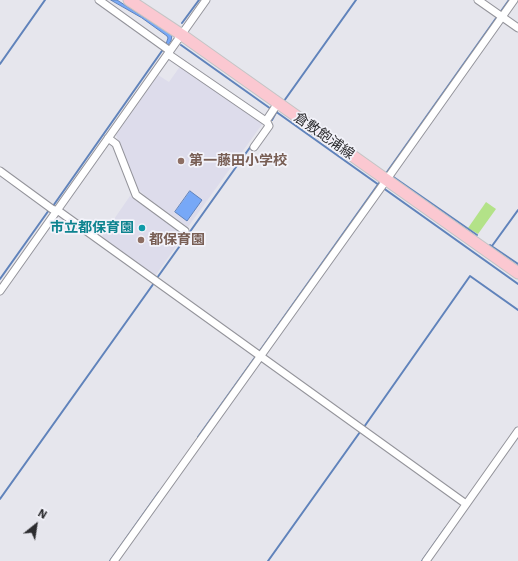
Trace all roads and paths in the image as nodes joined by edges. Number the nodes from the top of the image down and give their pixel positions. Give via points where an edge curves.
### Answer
1 (99, 0) edge
2 (129, 0) edge
3 (206, 0) edge
4 (478, 0) edge
5 (514, 0) edge
6 (500, 16) junction
7 (518, 28) edge
8 (182, 35) junction
9 (167, 50) junction
10 (274, 108) junction
11 (266, 121) junction
12 (108, 138) junction
13 (254, 147) dead end
14 (0, 171) edge
15 (383, 185) junction
16 (56, 211) junction
17 (185, 231) dead end
18 (518, 273) edge
19 (0, 291) edge
20 (260, 356) junction
21 (518, 431) edge
22 (466, 504) junction
23 (114, 561) edge
24 (426, 561) edge

1 - 9 street
2 - 8 main road, 倉敷飽浦線
3 - 8 street
4 - 6 street
5 - 6 street
6 - 7 street
6 - 15 street
8 - 9 street
8 - 10 main road, 倉敷飽浦線
9 - 11 street
9 - 12 street
10 - 11 street
10 - 15 main road, 倉敷飽浦線
11 - 13 street via 269,126
12 - 16 street
12 - 17 street via 116,144 136,195
14 - 16 street
15 - 18 main road, 倉敷飽浦線
15 - 20 street
16 - 19 street
16 - 20 street
20 - 22 street
20 - 23 street
21 - 22 street
22 - 24 street

